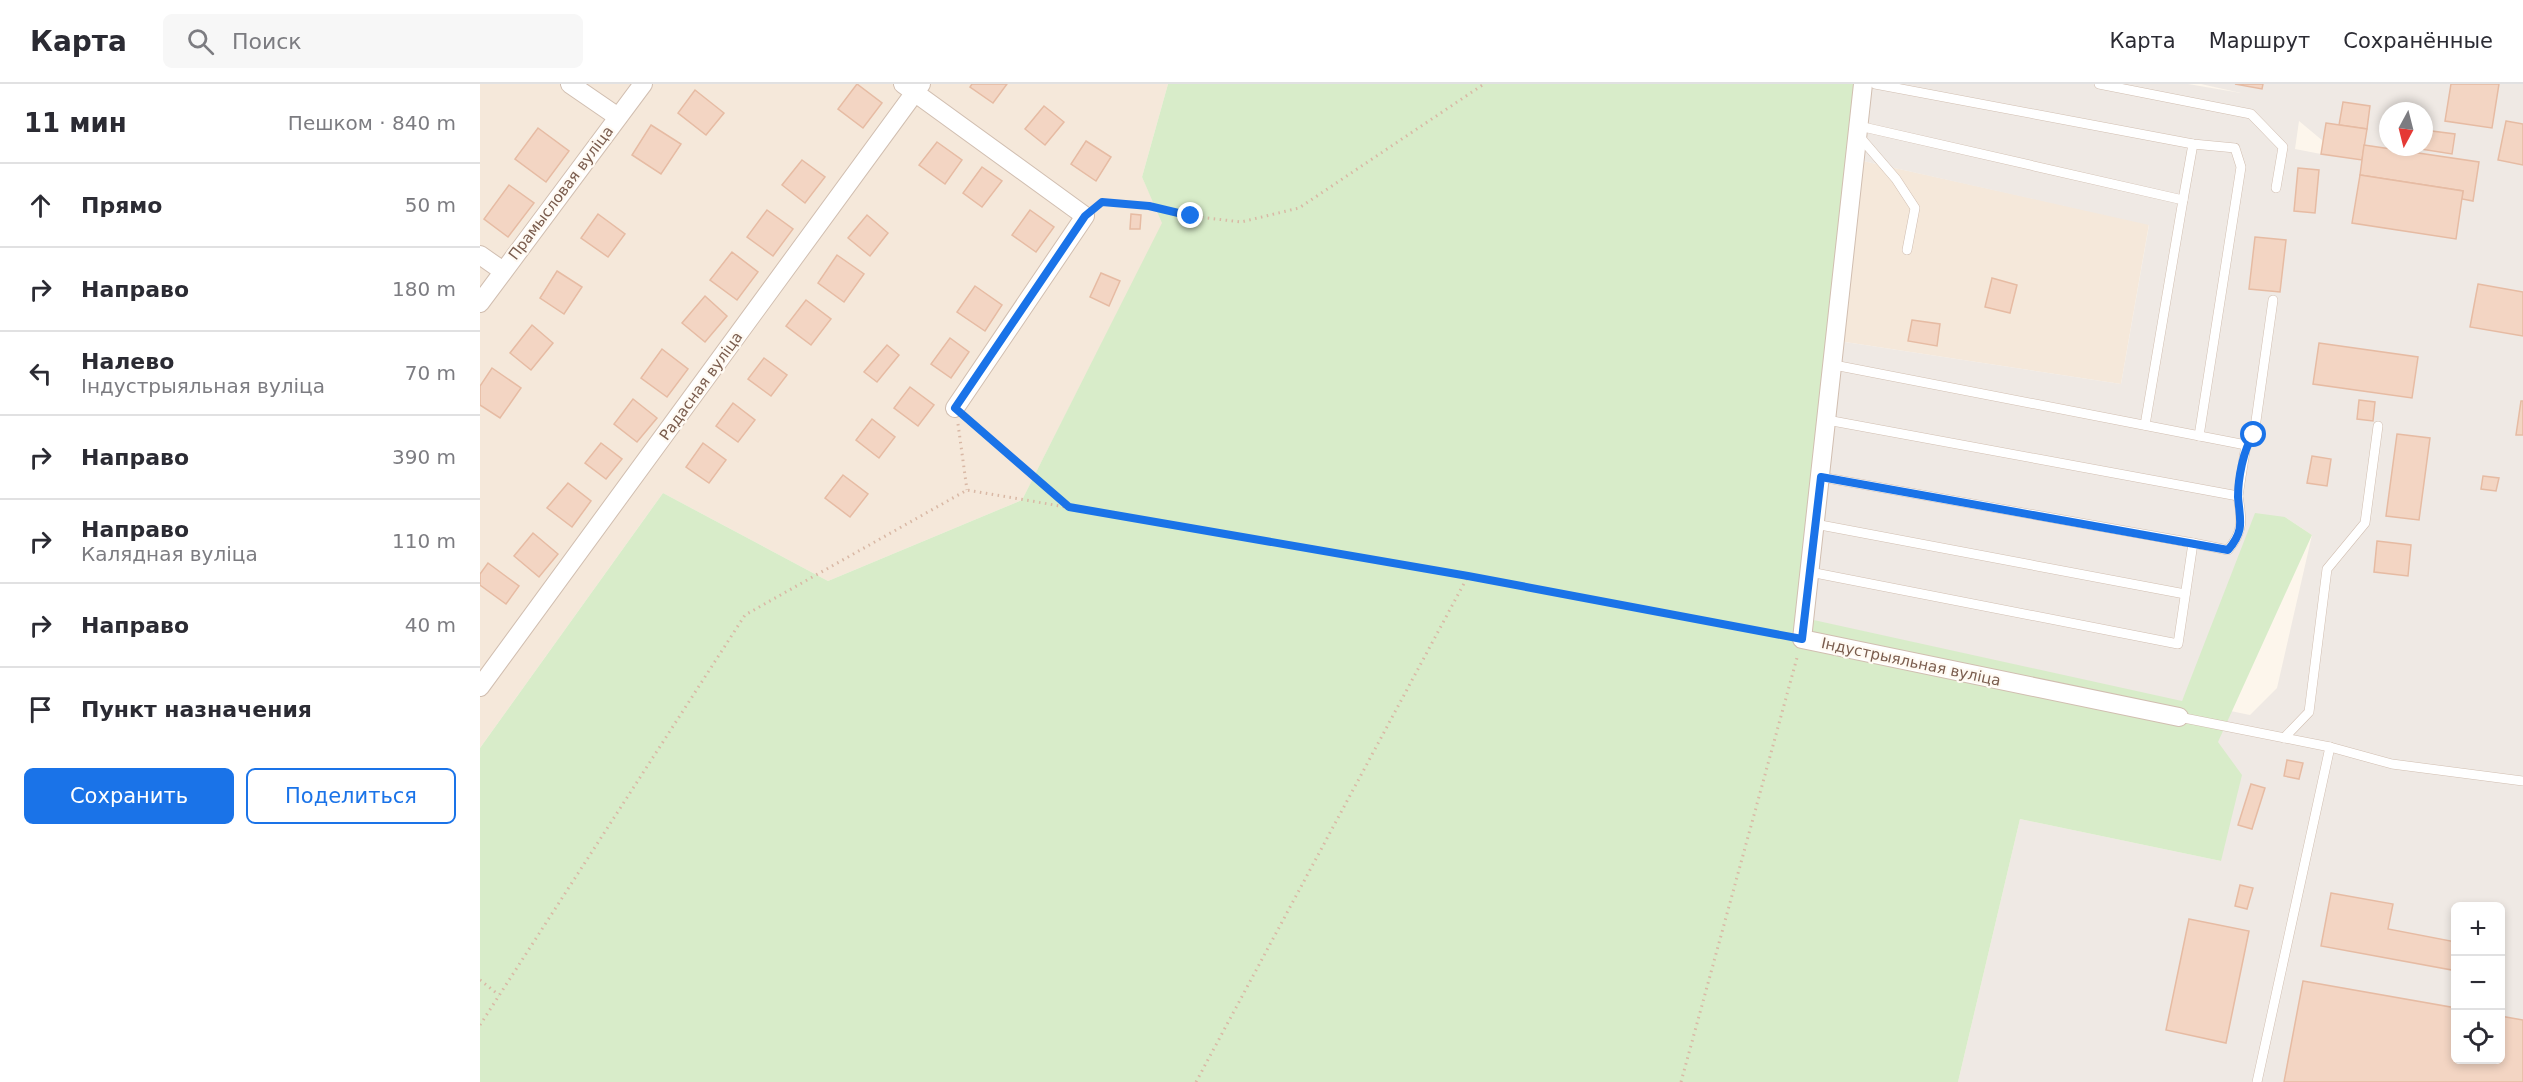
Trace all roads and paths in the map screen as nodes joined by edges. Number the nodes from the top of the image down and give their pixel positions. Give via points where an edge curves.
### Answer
1 (570, 84) edge
2 (643, 84) edge
3 (1484, 84) edge
4 (1863, 84) edge
5 (1875, 84) edge
6 (2099, 84) edge
7 (913, 87) edge
8 (618, 117) junction
9 (1858, 130) junction
10 (2193, 144) junction
11 (2276, 188) dead end
12 (2183, 200) junction
13 (1085, 216) junction
14 (1906, 250) dead end
15 (480, 255) edge
16 (503, 271) junction
17 (2273, 300) dead end
18 (480, 303) edge
19 (1834, 364) junction
20 (955, 408) junction
21 (1827, 420) junction
22 (2145, 425) junction
23 (2378, 426) dead end
24 (2199, 436) junction
25 (2246, 445) junction
26 (1821, 477) junction
27 (968, 490) junction
28 (2238, 496) junction
29 (1069, 507) junction
30 (1815, 524) junction
31 (2193, 543) junction
32 (1810, 572) junction
33 (1468, 576) junction
34 (2185, 594) junction
35 (1802, 639) junction
36 (480, 687) edge
37 (2179, 717) joint
38 (2284, 738) junction
39 (2330, 747) junction
40 (2523, 781) edge
41 (480, 980) edge
42 (500, 994) junction
43 (480, 1025) edge
44 (1196, 1082) edge
45 (1681, 1082) edge
46 (2257, 1082) edge

1 - 8 street
2 - 8 street, Прамысловая вуліца
3 - 13 path via 1299,208 1241,222 1102,202
4 - 9 street, Індустрыяльная вуліца
5 - 10 lane
6 - 11 lane via 2251,114 2283,147
7 - 13 street
7 - 36 street, Радасная вуліца
8 - 16 street, Прамысловая вуліца
9 - 12 lane
9 - 14 lane via 1915,208
9 - 19 street, Індустрыяльная вуліца
10 - 12 lane
10 - 24 lane via 2235,148 2241,167
12 - 22 lane
13 - 20 street
15 - 16 street
16 - 18 street, Прамысловая вуліца
17 - 25 lane via 2254,435
19 - 21 street, Індустрыяльная вуліца
19 - 22 lane
20 - 27 path
20 - 29 path
21 - 26 street, Індустрыяльная вуліца
21 - 28 lane
22 - 24 lane
23 - 38 lane via 2365,523 2327,569 2309,712
24 - 25 lane
25 - 28 lane
26 - 30 street, Індустрыяльная вуліца
26 - 31 lane
27 - 29 path
27 - 42 path via 745,615
28 - 31 lane via 2242,519 2238,538 2228,550
29 - 33 path
30 - 32 street, Індустрыяльная вуліца
30 - 34 lane
31 - 34 lane
32 - 34 lane via 2178,644
32 - 35 street, Індустрыяльная вуліца
33 - 35 path
33 - 44 path
35 - 37 street, Індустрыяльная вуліца
35 - 45 path
37 - 38 lane
38 - 39 lane
39 - 40 lane via 2392,764
39 - 46 lane
41 - 42 path
42 - 43 path

